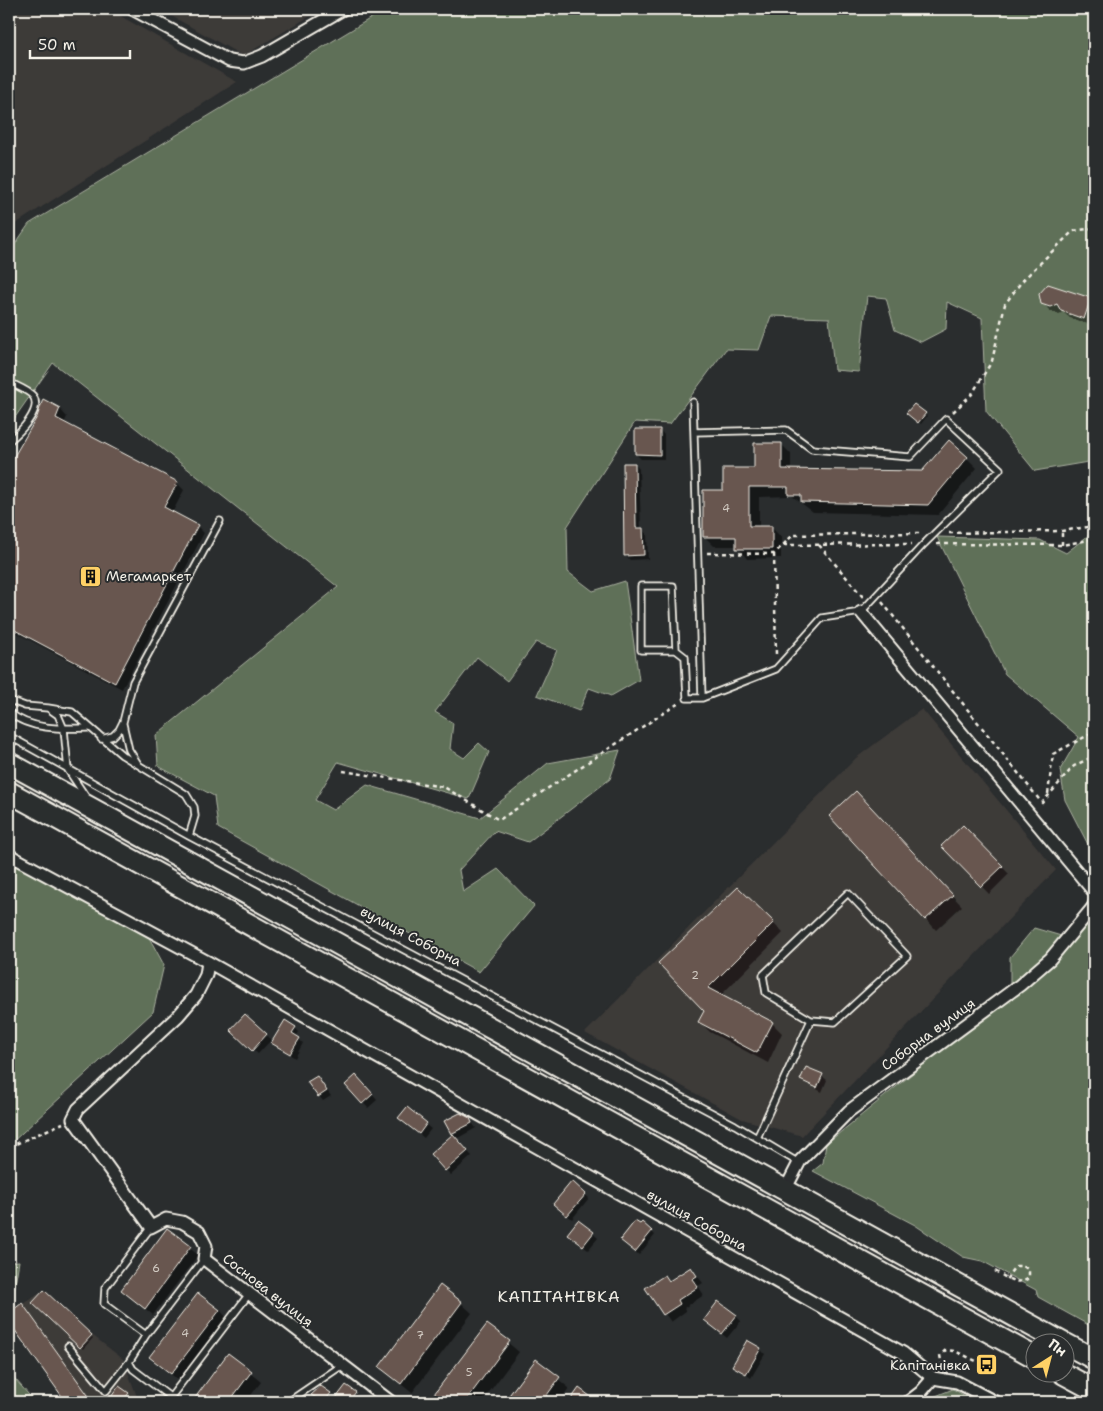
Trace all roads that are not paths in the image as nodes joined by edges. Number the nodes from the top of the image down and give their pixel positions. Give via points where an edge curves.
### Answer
1 (132, 9) edge
2 (343, 9) edge
3 (9, 382) edge
4 (693, 402) dead end
5 (694, 432) junction
6 (9, 441) edge
7 (220, 521) dead end
8 (865, 608) junction
9 (676, 650) junction
10 (702, 698) junction
11 (9, 700) edge
12 (48, 708) junction
13 (9, 712) edge
14 (123, 722) junction
15 (88, 728) junction
16 (64, 729) junction
17 (9, 736) edge
18 (101, 739) junction
19 (9, 762) edge
20 (139, 766) junction
21 (68, 770) junction
22 (9, 792) edge
23 (98, 812) junction
24 (189, 836) junction
25 (9, 855) edge
26 (1094, 892) edge
27 (1094, 906) edge
28 (208, 962) junction
29 (811, 1020) junction
30 (757, 1138) junction
31 (799, 1163) junction
32 (785, 1190) junction
33 (152, 1227) junction
34 (204, 1259) junction
35 (249, 1294) junction
36 (146, 1334) junction
37 (1047, 1334) edge
38 (68, 1346) dead end
39 (1076, 1350) edge
40 (1026, 1352) edge
41 (1094, 1359) edge
42 (129, 1362) junction
43 (341, 1366) junction
44 (933, 1378) junction
45 (1076, 1380) edge
46 (1094, 1390) edge
47 (168, 1400) edge
48 (288, 1402) edge
49 (391, 1402) edge
50 (908, 1402) edge
51 (995, 1402) edge

1 - 2 street via 229,61 244,63
3 - 6 lane via 32,394 35,401 34,409 20,432
4 - 5 lane
5 - 8 lane via 786,430 812,449 910,457 946,419 1000,469
5 - 10 lane
7 - 14 lane via 133,682
8 - 10 lane via 822,618 776,669
8 - 26 street
9 - 9 lane via 673,586 641,586 641,650
9 - 10 lane via 685,657 687,698
11 - 12 lane via 25,706
12 - 15 lane via 72,712
12 - 16 lane via 58,715
13 - 16 lane via 15,718 32,724
14 - 18 lane via 112,736
14 - 20 lane via 129,750
15 - 16 lane
15 - 18 lane
16 - 21 lane
17 - 21 lane, вулиця Соборна
18 - 20 lane
19 - 23 highway
20 - 24 lane via 186,794 195,816
21 - 23 lane
21 - 24 lane, вулиця Соборна
22 - 40 highway
23 - 32 highway
24 - 30 lane, вулиця Соборна
25 - 28 street, вулиця Соборна
27 - 31 street, Соборна вулиця via 1042,966 848,1111
28 - 33 street via 206,975 196,995 178,1016 78,1108 73,1119
28 - 44 street, вулиця Соборна via 903,1353
29 - 29 lane via 835,1022 906,956 848,893 763,975 766,993
29 - 30 lane
30 - 31 lane, вулиця Соборна
31 - 32 street, Соборна вулиця
32 - 37 highway
33 - 34 street, Соснова вулиця via 166,1219 182,1222 199,1232 206,1246
33 - 36 lane via 105,1288 104,1304
34 - 35 street, Соснова вулиця
34 - 36 lane
35 - 43 street, Соснова вулиця
35 - 47 lane
36 - 42 lane
38 - 42 lane via 106,1391
39 - 41 highway
42 - 47 lane via 133,1370
43 - 48 lane
43 - 49 street, Соснова вулиця
44 - 50 street
44 - 51 street via 957,1382
45 - 46 highway

